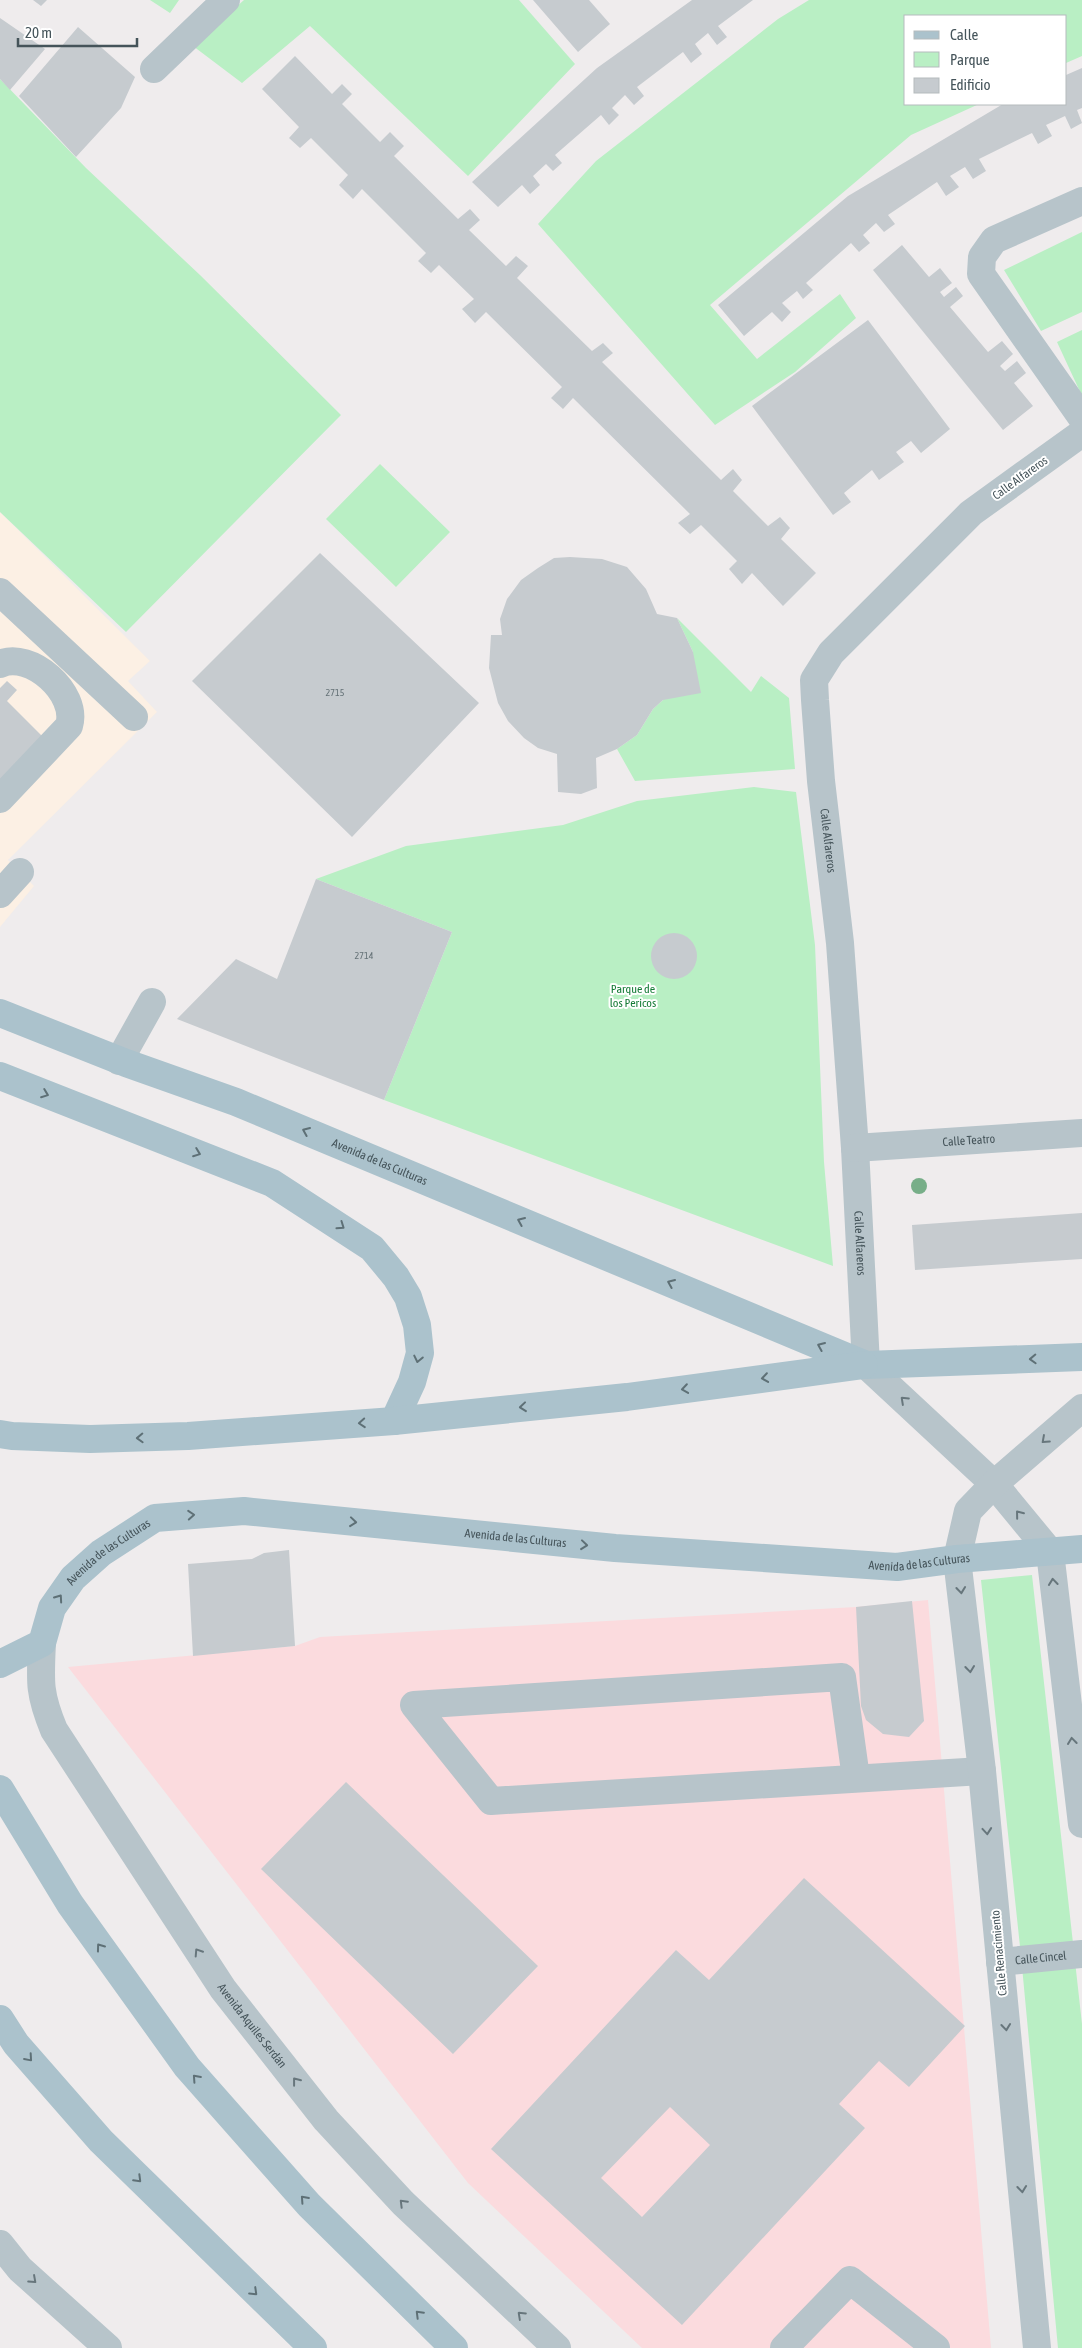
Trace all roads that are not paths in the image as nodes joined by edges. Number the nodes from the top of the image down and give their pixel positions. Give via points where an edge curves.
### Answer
1 (226, 0) edge
2 (154, 69) dead end
3 (1082, 201) edge
4 (1082, 418) edge
5 (1082, 433) edge
6 (0, 592) edge
7 (0, 664) edge
8 (134, 718) dead end
9 (0, 799) edge
10 (20, 872) dead end
11 (0, 894) edge
12 (152, 1002) dead end
13 (0, 1013) edge
14 (119, 1061) junction
15 (0, 1076) edge
16 (1082, 1133) edge
17 (855, 1148) junction
18 (1082, 1357) edge
19 (866, 1365) junction
20 (1082, 1408) edge
21 (394, 1421) junction
22 (0, 1434) edge
23 (994, 1484) junction
24 (1082, 1549) edge
25 (1050, 1552) junction
26 (957, 1559) junction
27 (42, 1643) junction
28 (0, 1664) edge
29 (982, 1771) junction
30 (856, 1778) junction
31 (0, 1789) edge
32 (1082, 1824) edge
33 (1082, 1954) edge
34 (1000, 1962) junction
35 (0, 2019) edge
36 (0, 2244) edge
37 (108, 2348) edge
38 (313, 2348) edge
39 (454, 2348) edge
40 (557, 2348) edge
41 (784, 2348) edge
42 (936, 2348) edge
43 (1037, 2348) edge

1 - 2 street
3 - 4 street via 994,240 982,257 981,274
5 - 17 street, Calle Alfareros via 971,513 832,653 814,680 821,780 840,943
6 - 8 street
7 - 9 street via 27,665 48,676 63,692 71,710 69,726
10 - 11 street
12 - 14 street
13 - 14 main road, Avenida de las Culturas
19 -> 14 main road, Avenida de las Culturas via 236,1102
15 -> 21 main road via 272,1183 372,1248 408,1297 417,1325 420,1353 412,1382
16 - 17 street, Calle Teatro
17 - 19 street, Calle Alfareros
18 -> 19 main road, Avenida de las Culturas
19 -> 21 main road via 627,1397
23 -> 19 street, Avenida de las Culturas
20 -> 23 street, Calle Renacimiento
21 -> 22 main road via 188,1436 90,1439
25 -> 23 street, Avenida de las Culturas
23 - 26 street, Calle Renacimiento via 968,1511
24 - 25 main road, Avenida de las Culturas
25 - 26 main road, Avenida de las Culturas
32 -> 25 street
27 -> 26 main road, Avenida de las Culturas via 52,1608 73,1578 101,1553 155,1518 244,1511 615,1548 877,1566 897,1567
26 -> 29 street, Calle Renacimiento
27 - 28 main road
40 -> 27 street, Avenida Aquiles Serdán via 402,2203 326,2120 223,1988 54,1730 44,1706 40,1684
29 - 30 street
29 -> 34 street, Calle Renacimiento
30 - 30 street via 842,1677 414,1705 491,1801
39 -> 31 main road via 309,2204 186,2067 70,1904
33 - 34 street, Calle Cincel
34 -> 43 street, Calle Renacimiento
35 -> 38 main road via 16,2044 101,2142
36 -> 37 street via 20,2269
41 - 42 street via 850,2280

